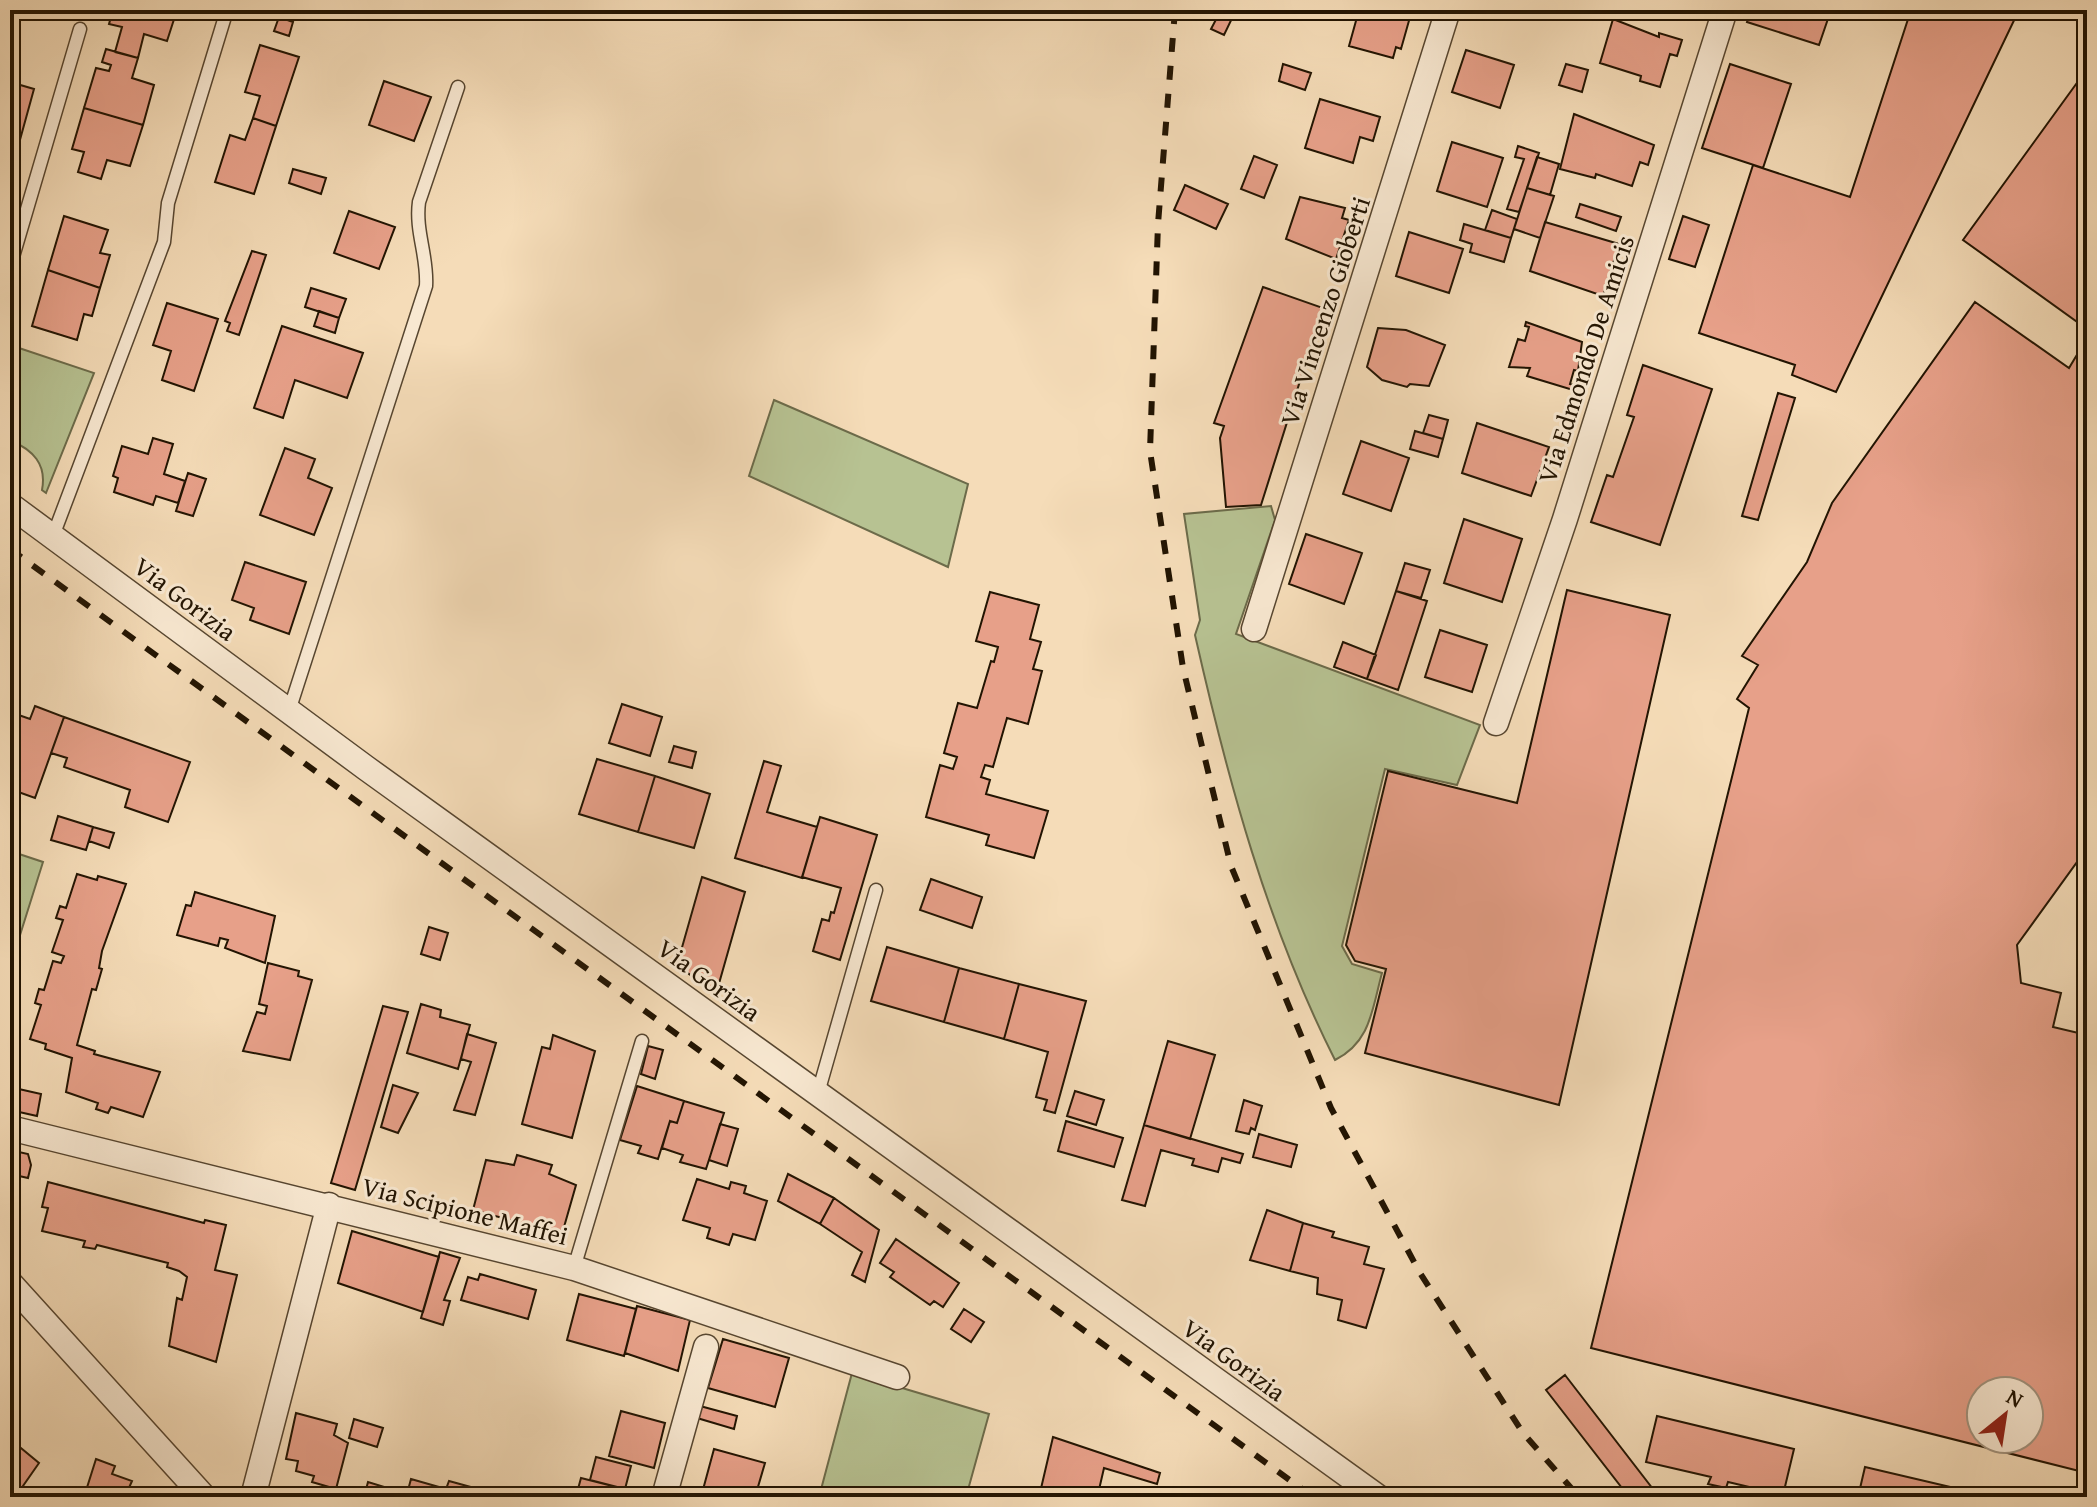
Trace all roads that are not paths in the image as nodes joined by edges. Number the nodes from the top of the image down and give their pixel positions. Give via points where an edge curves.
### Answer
1 (227, 10) edge
2 (1448, 10) edge
3 (1725, 10) edge
4 (80, 29) dead end
5 (458, 87) dead end
6 (10, 267) edge
7 (10, 505) edge
8 (53, 536) junction
9 (1254, 629) dead end
10 (289, 711) junction
11 (1496, 723) dead end
12 (876, 890) dead end
13 (642, 1041) dead end
14 (818, 1093) junction
15 (10, 1128) edge
16 (329, 1205) junction
17 (574, 1268) junction
18 (10, 1283) edge
19 (706, 1347) dead end
20 (897, 1377) dead end
21 (204, 1497) edge
22 (253, 1497) edge
23 (664, 1497) edge
24 (1378, 1497) edge

1 - 8 lane via 168,203 164,242
2 - 9 street, Via Vincenzo Gioberti
3 - 11 street, Via Edmondo De Amicis
4 - 6 lane
5 - 10 lane via 419,202 416,221 427,266 426,286
7 - 8 street, Via Gorizia
8 - 10 street, Via Gorizia
10 - 14 street, Via Gorizia
12 - 14 lane
13 - 17 lane
14 - 24 street, Via Gorizia
15 - 16 street, Via Scipione Maffei
16 - 17 street, Via Scipione Maffei
16 - 22 street
17 - 20 street, Via Scipione Maffei
18 - 21 street
19 - 23 street

